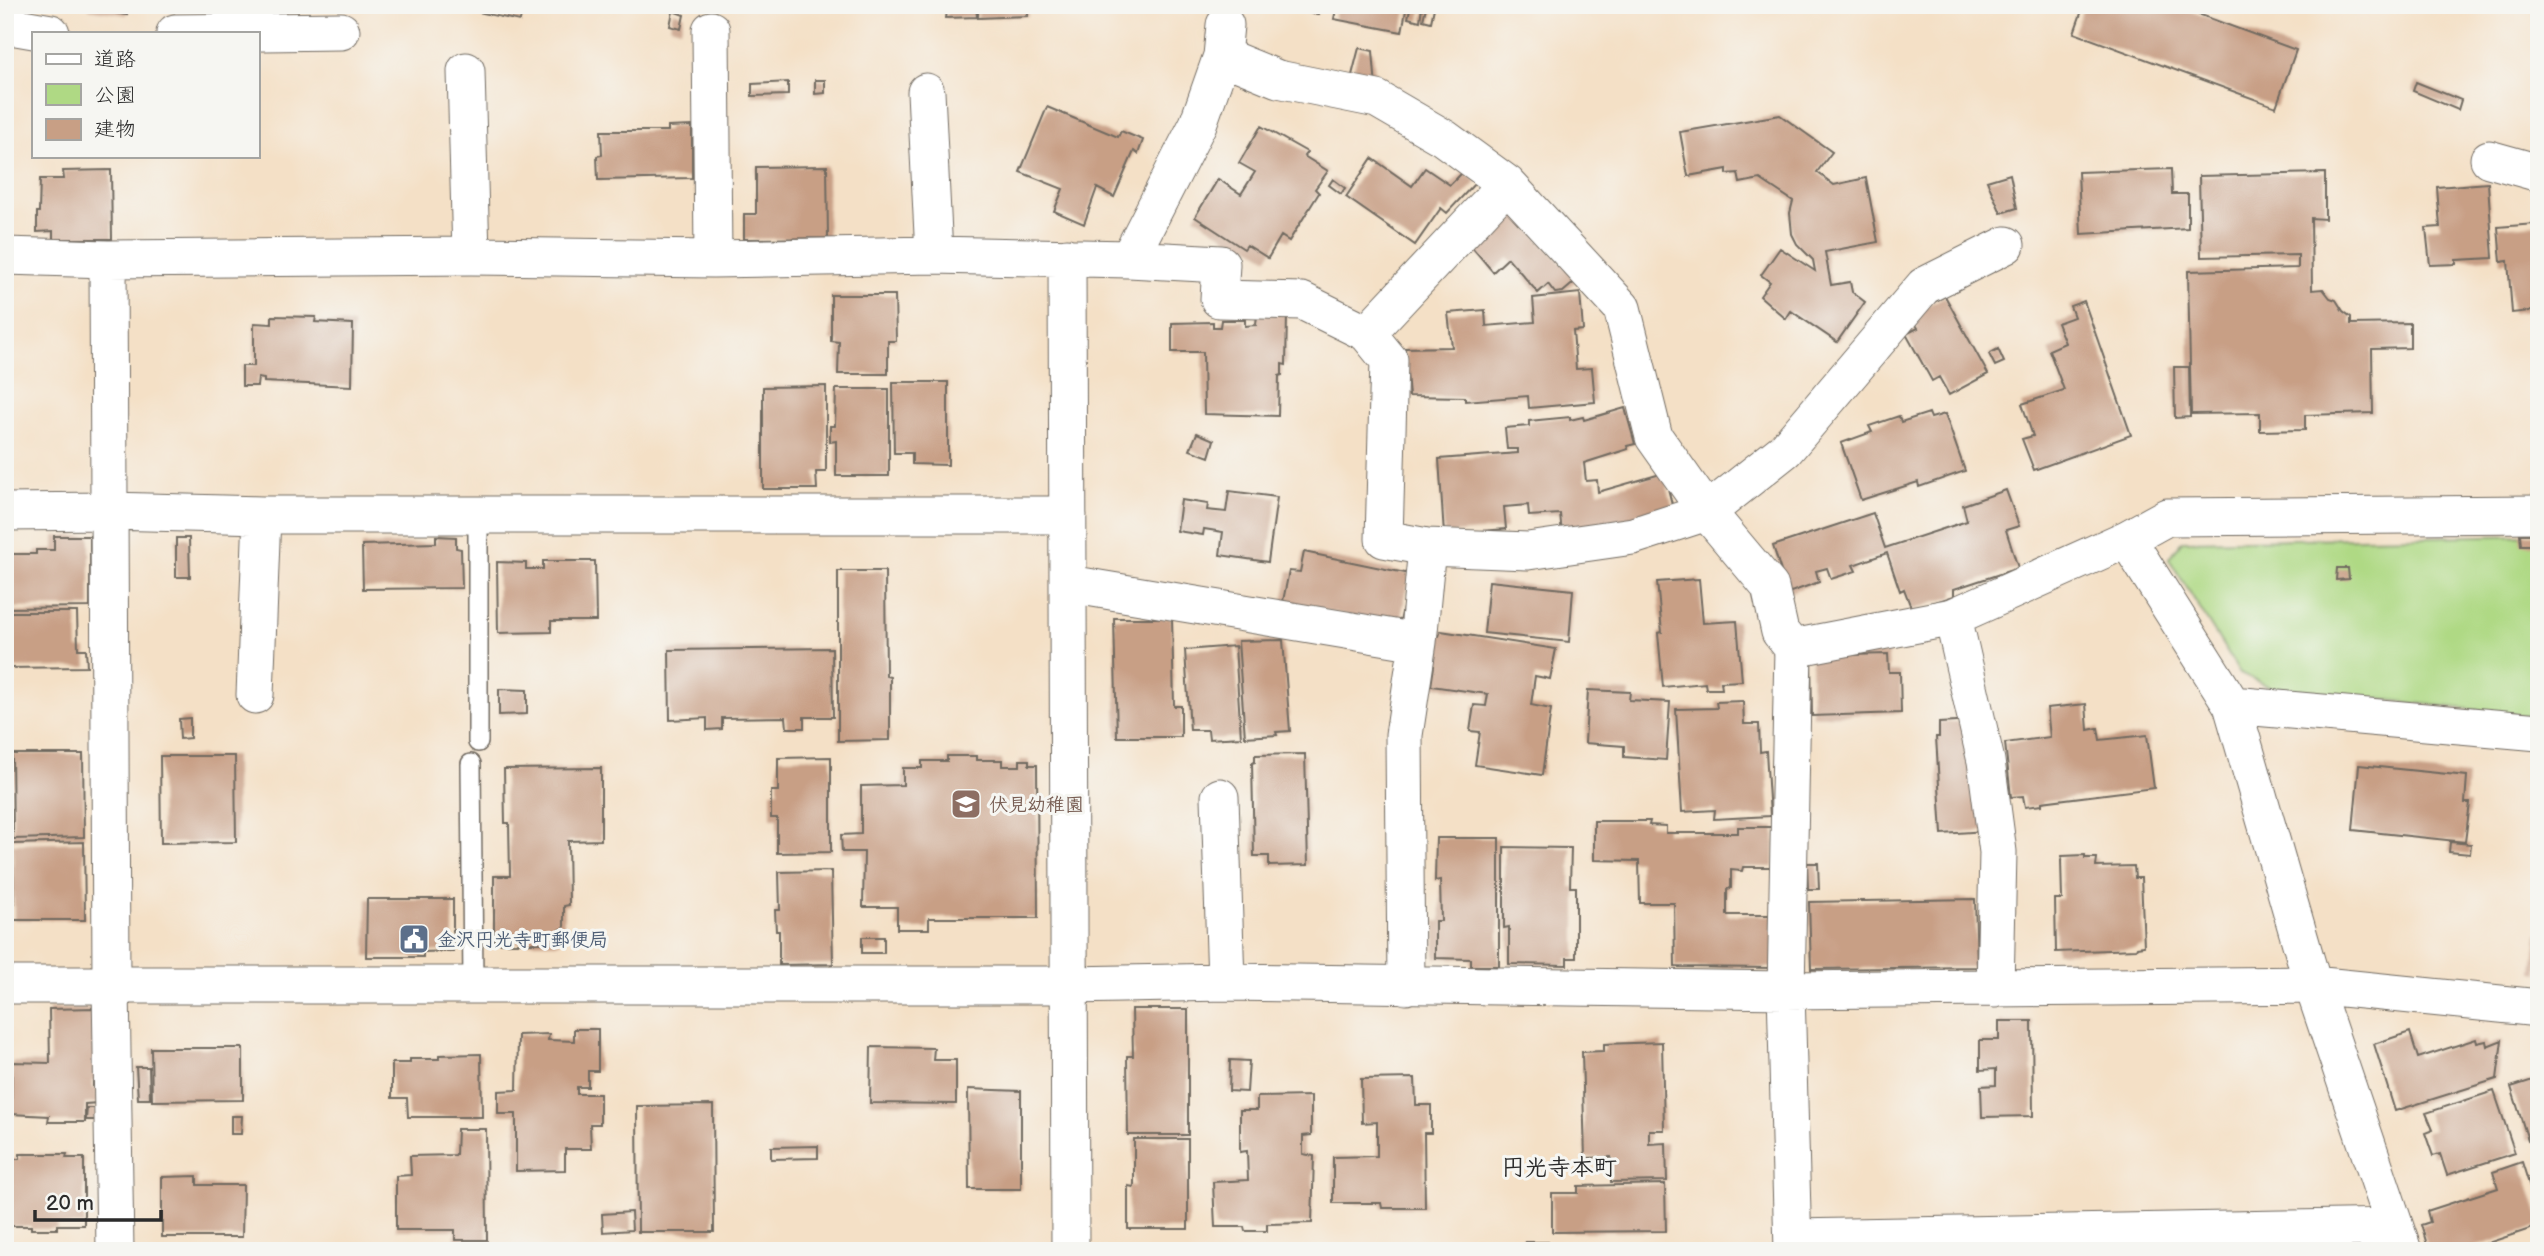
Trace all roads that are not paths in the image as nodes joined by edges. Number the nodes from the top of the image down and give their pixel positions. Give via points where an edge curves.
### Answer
1 (5, 25) edge
2 (711, 30) dead end
3 (341, 31) dead end
4 (45, 32) edge
5 (258, 32) edge
6 (466, 71) dead end
7 (926, 92) dead end
8 (2489, 159) dead end
9 (2539, 173) edge
10 (1507, 184) junction
11 (2006, 245) dead end
12 (934, 255) junction
13 (5, 256) edge
14 (471, 256) junction
15 (1067, 257) junction
16 (108, 259) junction
17 (713, 259) junction
18 (1129, 259) junction
19 (1367, 333) junction
20 (110, 511) junction
21 (5, 512) edge
22 (1707, 512) junction
23 (478, 514) junction
24 (2539, 514) edge
25 (262, 515) junction
26 (1068, 515) junction
27 (2127, 539) junction
28 (1427, 547) junction
29 (1069, 584) junction
30 (1953, 617) junction
31 (1418, 642) junction
32 (1793, 648) junction
33 (255, 695) dead end
34 (2232, 705) junction
35 (2539, 732) edge
36 (478, 742) dead end
37 (471, 764) dead end
38 (1220, 797) dead end
39 (1226, 982) junction
40 (5, 985) edge
41 (111, 985) junction
42 (473, 985) junction
43 (1070, 985) junction
44 (2313, 985) junction
45 (1406, 986) junction
46 (1995, 989) junction
47 (1786, 990) junction
48 (2539, 1008) edge
49 (2399, 1239) edge
50 (1793, 1244) edge
51 (115, 1251) edge
52 (1070, 1251) edge

1 - 4 street
2 - 17 street
3 - 5 street
6 - 14 street
7 - 12 street
8 - 9 street
10 - 18 street via 1444,138 1377,99 1278,79 1224,41 1198,124
10 - 19 street
10 - 22 street via 1622,308 1654,437
11 - 22 street via 1924,286 1785,450
12 - 15 street
12 - 17 street
13 - 16 street
14 - 16 street
14 - 17 street
15 - 18 street
15 - 26 street
16 - 20 street
18 - 19 street via 1221,264 1219,299 1302,301
19 - 28 street via 1389,360 1384,539
20 - 21 street
20 - 25 street
20 - 41 street
22 - 28 street via 1633,536 1528,551
22 - 32 street via 1770,587 1780,632
23 - 25 street
23 - 26 street
23 - 36 lane
24 - 27 street via 2167,517
25 - 33 street
26 - 29 street
27 - 30 street
27 - 34 street
28 - 31 street
29 - 31 street
29 - 43 street
30 - 32 street
30 - 46 street via 1986,761 1998,852
31 - 45 street via 1404,735
32 - 47 street
34 - 35 street
34 - 44 street
37 - 42 lane
38 - 39 street
39 - 43 street
39 - 45 street
40 - 41 street
41 - 42 street
41 - 51 street
42 - 43 street
43 - 52 street
44 - 46 street
44 - 48 street
44 - 49 street
45 - 47 street
46 - 47 street
47 - 50 street
49 - 50 street

